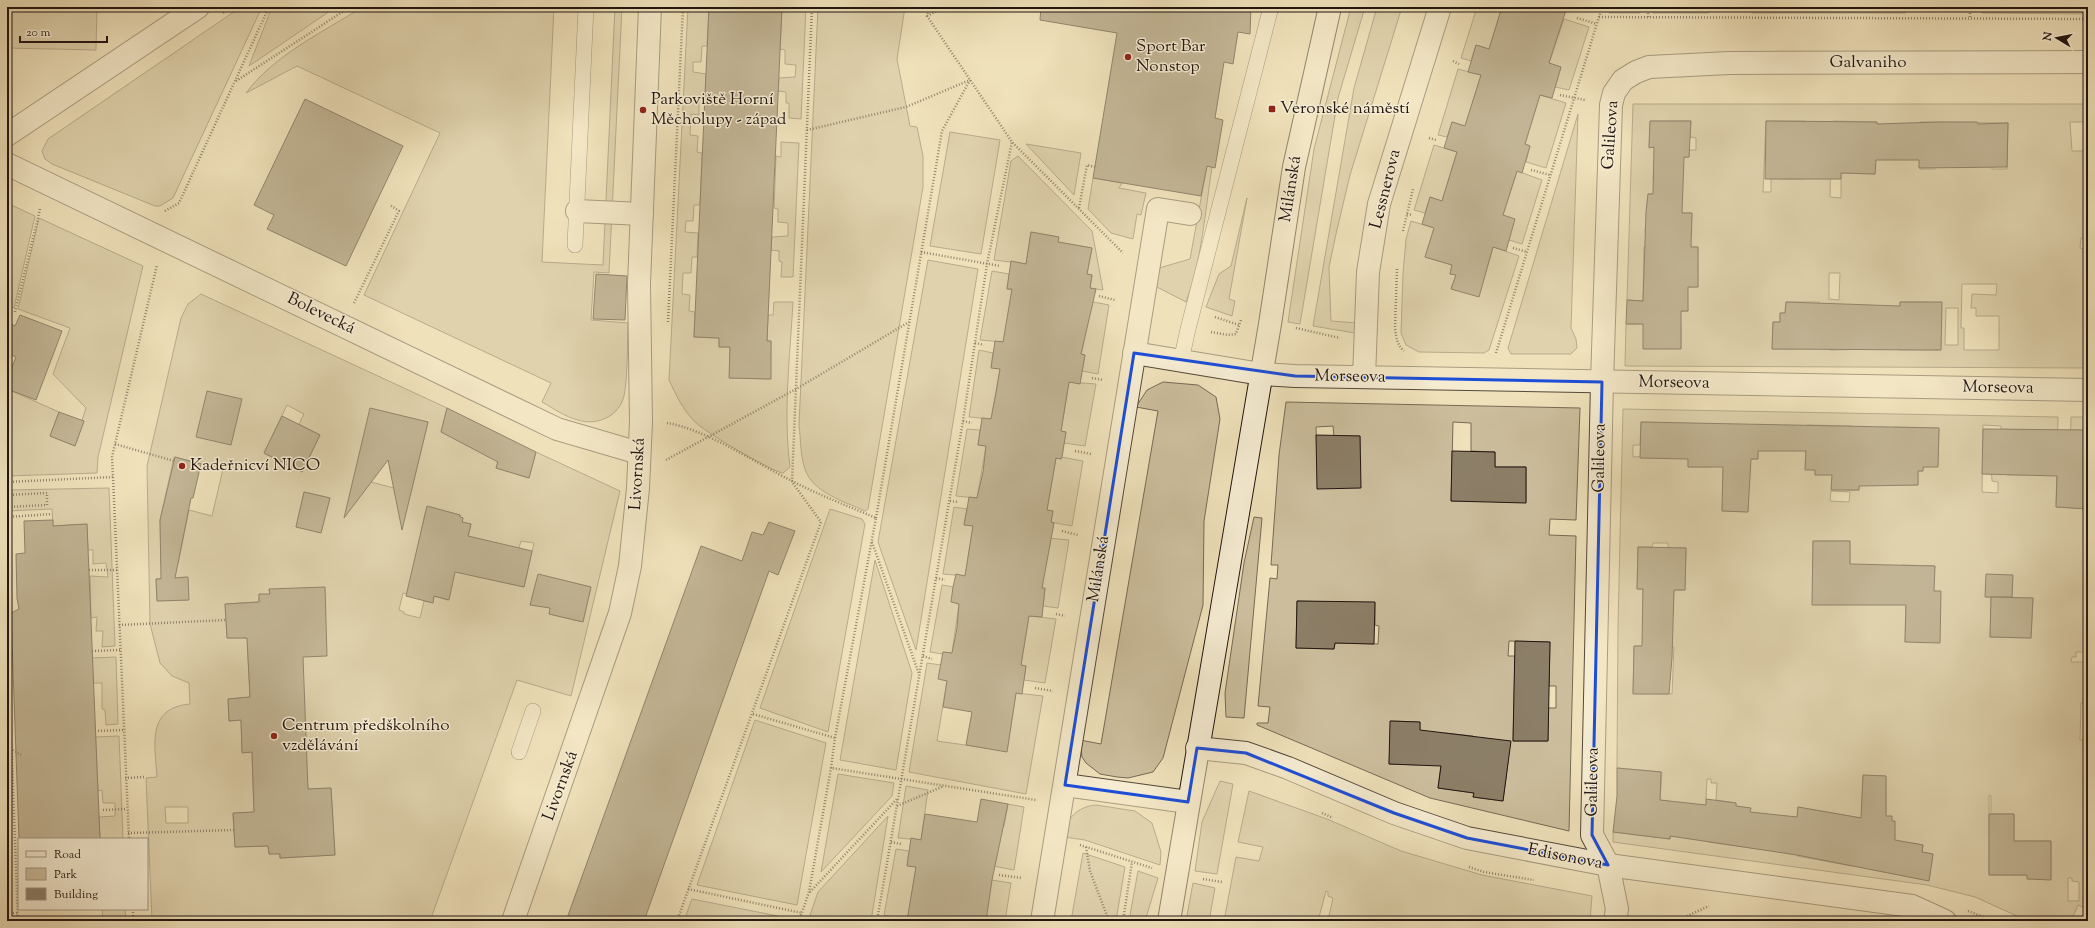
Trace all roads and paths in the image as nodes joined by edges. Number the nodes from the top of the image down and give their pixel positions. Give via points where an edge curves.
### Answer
1 (198, 7) edge
2 (268, 7) edge
3 (350, 7) edge
4 (586, 7) edge
5 (650, 7) edge
6 (683, 7) edge
7 (812, 7) edge
8 (929, 7) edge
9 (945, 7) edge
10 (1271, 7) edge
11 (1330, 7) edge
12 (1440, 7) edge
13 (1602, 7) edge
14 (1648, 7) edge
15 (1970, 7) edge
16 (927, 16) junction
17 (1599, 17) junction
18 (1648, 17) junction
19 (1577, 18) dead end
20 (1970, 19) junction
21 (2088, 19) edge
22 (1597, 24) junction
23 (1455, 55) dead end
24 (1452, 61) junction
25 (2088, 62) edge
26 (1459, 64) dead end
27 (1649, 67) joint
28 (1450, 68) dead end
29 (970, 80) junction
30 (236, 82) junction
31 (1560, 95) dead end
32 (1574, 99) junction
33 (807, 130) junction
34 (1431, 131) dead end
35 (7, 135) edge
36 (1429, 138) junction
37 (1436, 140) dead end
38 (1012, 142) junction
39 (1427, 145) dead end
40 (7, 164) edge
41 (1095, 167) dead end
42 (1531, 170) dead end
43 (1550, 175) junction
44 (1415, 182) dead end
45 (390, 205) dead end
46 (33, 206) dead end
47 (1079, 208) junction
48 (40, 209) junction
49 (577, 211) junction
50 (47, 212) dead end
51 (158, 212) dead end
52 (642, 214) junction
53 (1190, 214) dead end
54 (1407, 214) junction
55 (1413, 215) dead end
56 (1402, 234) dead end
57 (575, 245) dead end
58 (1513, 248) dead end
59 (921, 252) junction
60 (1527, 252) junction
61 (1122, 259) dead end
62 (151, 261) dead end
63 (1397, 262) dead end
64 (987, 264) junction
65 (1000, 266) dead end
66 (1116, 294) dead end
67 (1099, 296) dead end
68 (1116, 300) junction
69 (1114, 307) dead end
70 (15, 312) dead end
71 (909, 322) junction
72 (344, 326) junction
73 (668, 326) dead end
74 (975, 343) junction
75 (984, 345) dead end
76 (1134, 353) junction
77 (1408, 355) dead end
78 (1494, 359) dead end
79 (1181, 361) junction
80 (1104, 373) dead end
81 (1261, 374) junction
82 (1364, 377) junction
83 (1092, 378) dead end
84 (1103, 380) junction
85 (1602, 382) junction
86 (1102, 388) dead end
87 (796, 389) junction
88 (2088, 390) edge
89 (963, 421) junction
90 (641, 422) junction
91 (972, 423) dead end
92 (708, 437) junction
93 (116, 444) junction
94 (1092, 447) dead end
95 (1075, 451) dead end
96 (639, 453) junction
97 (1091, 454) junction
98 (174, 461) dead end
99 (1090, 462) dead end
100 (660, 463) dead end
101 (114, 478) junction
102 (7, 482) edge
103 (792, 482) junction
104 (7, 494) edge
105 (950, 501) junction
106 (958, 502) dead end
107 (7, 507) edge
108 (52, 514) dead end
109 (7, 517) edge
110 (876, 518) junction
111 (1079, 528) dead end
112 (1062, 531) dead end
113 (1078, 535) junction
114 (872, 540) junction
115 (1077, 542) dead end
116 (89, 570) dead end
117 (117, 570) junction
118 (936, 578) junction
119 (945, 580) dead end
120 (1066, 608) dead end
121 (1056, 614) dead end
122 (1065, 616) junction
123 (226, 620) dead end
124 (1064, 623) dead end
125 (7, 624) edge
126 (119, 625) junction
127 (120, 650) junction
128 (92, 651) dead end
129 (923, 656) junction
130 (932, 659) dead end
131 (920, 675) junction
132 (1054, 684) dead end
133 (1035, 688) dead end
134 (1053, 692) junction
135 (1052, 699) dead end
136 (533, 711) dead end
137 (753, 714) junction
138 (123, 730) junction
139 (96, 731) dead end
140 (835, 738) junction
141 (1197, 748) junction
142 (7, 750) edge
143 (11, 750) junction
144 (519, 752) dead end
145 (21, 755) dead end
146 (831, 768) junction
147 (144, 777) dead end
148 (125, 778) junction
149 (902, 778) junction
150 (946, 785) junction
151 (1065, 785) junction
152 (1036, 792) dead end
153 (899, 797) junction
154 (1035, 800) junction
155 (1188, 802) junction
156 (897, 806) junction
157 (1034, 807) dead end
158 (127, 809) junction
159 (103, 810) dead end
160 (234, 830) dead end
161 (128, 833) junction
162 (129, 838) edge
163 (1055, 840) junction
164 (891, 842) junction
165 (901, 844) dead end
166 (1086, 847) junction
167 (1132, 862) junction
168 (1608, 866) junction
169 (1023, 871) dead end
170 (999, 875) dead end
171 (1176, 875) junction
172 (1022, 878) junction
173 (1021, 885) dead end
174 (688, 889) junction
175 (809, 892) junction
176 (1710, 906) dead end
177 (133, 910) edge
178 (7, 913) edge
179 (17, 913) junction
180 (802, 913) junction
181 (877, 920) edge
182 (887, 920) edge
183 (18, 921) edge
184 (134, 921) edge
185 (512, 921) edge
186 (677, 921) edge
187 (799, 921) edge
188 (1042, 921) edge
189 (1109, 921) edge
190 (1123, 921) edge
191 (1169, 921) edge
192 (1615, 921) edge
193 (1676, 921) edge
194 (1945, 921) edge

1 - 35 street
2 - 30 path
3 - 30 path
4 - 49 lane
5 - 52 street, Livornská
6 - 73 path
7 - 33 path
8 - 16 path
9 - 16 path
10 - 79 lane
11 - 81 street, Milánská via 1294,167
12 - 82 street, Lessnerova via 1378,204 1368,272
13 - 17 path
14 - 18 path
15 - 20 path
16 - 29 path
17 - 18 path
17 - 22 path
18 - 20 path
19 - 22 path
20 - 21 path
22 - 32 path
23 - 24 path
24 - 26 path
24 - 28 path
25 - 27 street, Galvaniho via 1730,63
27 - 85 street, Galileova via 1623,80 1614,93 1611,104
29 - 33 path via 906,107
29 - 38 path
29 - 59 path via 942,131
30 - 51 path via 179,203 169,210
31 - 32 path
32 - 43 path
33 - 87 path
34 - 36 path
36 - 37 path
36 - 39 path
38 - 47 path
38 - 64 path
40 - 72 street, Bolevecká
41 - 47 path via 1087,165
42 - 43 path
43 - 60 path
44 - 54 path
45 - 72 path via 399,210
46 - 48 path
47 - 61 path via 1123,252
48 - 50 path
48 - 70 path
49 - 52 street
49 - 57 lane
52 - 90 street, Livornská via 639,284
53 - 76 street, Milánská via 1158,209
54 - 55 path
54 - 56 path
58 - 60 path
59 - 64 path
59 - 71 path
60 - 78 path
62 - 93 path via 157,264
63 - 77 path via 1396,337 1400,347
64 - 65 path
64 - 74 path
66 - 68 path
67 - 68 path
68 - 69 path
71 - 87 path
71 - 110 path
72 - 96 street, Bolevecká via 557,429
74 - 75 path
74 - 89 path
76 - 79 street
76 - 151 street, Milánská
79 - 81 street
80 - 84 path
81 - 82 street, Morseova
81 - 141 street, Milánská
82 - 85 street, Morseova
83 - 84 path
84 - 86 path
85 - 88 street, Morseova
85 - 168 street, Galileova via 1592,835
87 - 92 path
87 - 103 path
89 - 91 path
89 - 105 path
90 - 92 path via 680,424
90 - 96 street, Livornská
92 - 100 path
92 - 103 path
93 - 98 path
93 - 101 path via 112,457
94 - 97 path
95 - 97 path
96 - 185 street, Livornská via 636,520 620,613
97 - 99 path
101 - 102 path
101 - 117 path
103 - 110 path
103 - 137 path via 821,522
104 - 107 path via 47,493 47,505
105 - 106 path
105 - 118 path
108 - 109 path
110 - 114 path
111 - 113 path
112 - 113 path
113 - 115 path
114 - 131 path
114 - 140 path
116 - 117 path
117 - 126 path
118 - 119 path
118 - 129 path
120 - 122 path
121 - 122 path
122 - 124 path
123 - 126 path
125 - 143 path
126 - 127 path
127 - 128 path
127 - 138 path
129 - 130 path
129 - 131 path
131 - 149 path
132 - 134 path
133 - 134 path
134 - 135 path
136 - 144 lane
137 - 140 path
137 - 174 path
138 - 139 path
138 - 148 path
140 - 146 path
141 - 155 street, Milánská
141 - 168 street, Edisonova via 1246,753 1394,813 1467,838
142 - 143 path
143 - 145 path
143 - 179 path
146 - 149 path
146 - 175 path
147 - 148 path
148 - 158 path
149 - 150 path
149 - 153 path
150 - 154 path
150 - 156 path
151 - 155 street
151 - 163 street, Milánská
152 - 154 path
153 - 156 path
153 - 175 path
154 - 157 path
155 - 171 street, Milánská
156 - 164 path
158 - 159 path
158 - 161 path
160 - 161 path
161 - 162 path
163 - 166 path
163 - 188 street, Milánská
164 - 165 path
164 - 181 path
166 - 167 path
166 - 189 path via 1090,871
167 - 171 path
167 - 190 path
168 - 192 street, Galileova via 1617,909
168 - 194 street, Edisonova via 1912,906
169 - 172 path
170 - 172 path
171 - 191 street, Milánská
172 - 173 path
174 - 180 path
174 - 186 path
175 - 180 path
176 - 193 path
177 - 184 path
178 - 179 path
179 - 183 path
180 - 187 path
181 - 182 path

